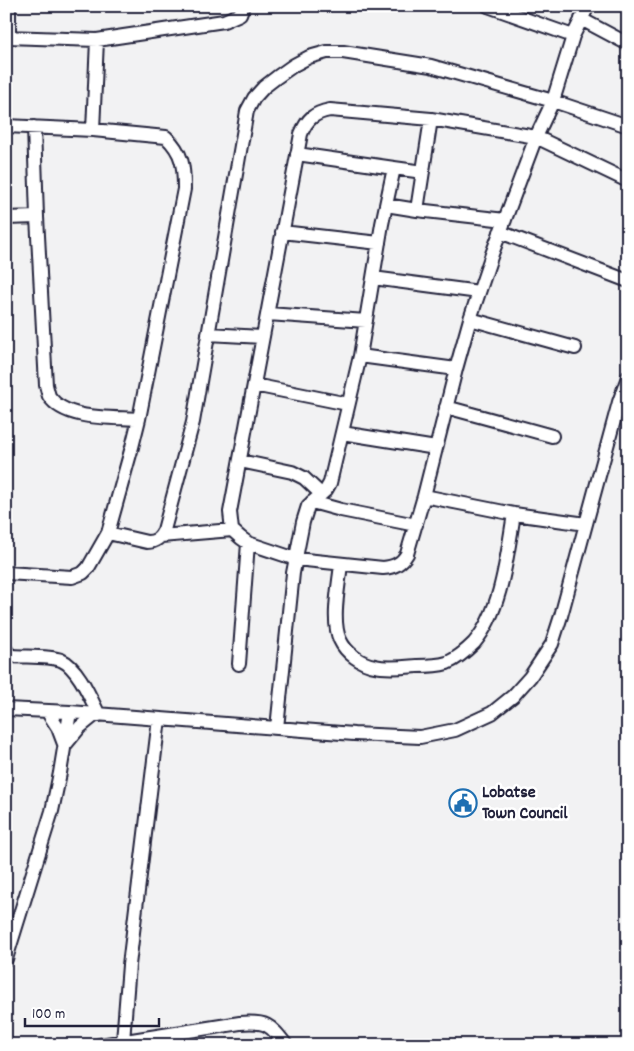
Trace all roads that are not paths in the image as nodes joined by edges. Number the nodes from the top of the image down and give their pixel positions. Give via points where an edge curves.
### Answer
1 (9, 6) edge
2 (244, 6) edge
3 (488, 6) edge
4 (588, 6) edge
5 (508, 10) edge
6 (581, 19) junction
7 (574, 36) junction
8 (8, 37) edge
9 (97, 40) junction
10 (628, 44) edge
11 (553, 101) junction
12 (431, 119) junction
13 (6, 126) edge
14 (628, 126) edge
15 (34, 127) junction
16 (93, 130) junction
17 (536, 137) junction
18 (297, 154) junction
19 (394, 168) junction
20 (423, 172) junction
21 (628, 181) edge
22 (386, 205) junction
23 (417, 210) junction
24 (6, 218) edge
25 (36, 218) junction
26 (503, 226) junction
27 (282, 232) junction
28 (379, 243) junction
29 (373, 278) junction
30 (628, 280) edge
31 (479, 292) junction
32 (268, 314) junction
33 (470, 319) junction
34 (366, 321) junction
35 (208, 334) junction
36 (263, 337) junction
37 (575, 348) dead end
38 (360, 356) junction
39 (456, 369) junction
40 (628, 377) edge
41 (254, 385) junction
42 (348, 404) junction
43 (446, 407) junction
44 (139, 419) junction
45 (342, 433) junction
46 (552, 436) dead end
47 (436, 448) junction
48 (240, 461) junction
49 (424, 496) junction
50 (317, 498) junction
51 (514, 514) junction
52 (416, 524) junction
53 (586, 524) junction
54 (232, 530) junction
55 (108, 533) junction
56 (161, 536) junction
57 (248, 543) junction
58 (296, 560) junction
59 (341, 564) junction
60 (6, 573) edge
61 (6, 650) edge
62 (239, 664) dead end
63 (6, 709) edge
64 (47, 711) junction
65 (70, 712) junction
66 (99, 715) junction
67 (159, 719) junction
68 (277, 728) junction
69 (64, 746) junction
70 (6, 959) edge
71 (123, 1043) edge
72 (100, 1045) edge
73 (286, 1045) edge

1 - 8 street
2 - 9 street via 240,14 224,21
3 - 5 street
4 - 6 street
5 - 7 street
6 - 7 street
6 - 10 street
7 - 11 street
8 - 9 street
9 - 16 street
11 - 14 street
11 - 17 street
11 - 35 street via 431,66 343,52 309,57 277,77 254,98 247,111
12 - 17 street
12 - 18 street via 330,110 321,112 305,123
12 - 20 street
13 - 15 street
15 - 16 street
15 - 25 street
16 - 44 street via 166,137 182,159 184,188
17 - 21 street
17 - 26 street
18 - 19 street
18 - 27 street
19 - 20 street
19 - 22 street
20 - 23 street
22 - 23 street
22 - 28 street
23 - 26 street
24 - 25 street
25 - 44 street via 49,396 60,407 82,416
26 - 30 street
26 - 31 street
27 - 28 street
27 - 32 street
28 - 29 street
29 - 31 street
29 - 34 street
31 - 33 street
32 - 34 street
32 - 36 street
33 - 37 street
33 - 39 street
34 - 38 street
35 - 36 street
35 - 56 street via 193,422
36 - 41 street
38 - 39 street
38 - 42 street
39 - 43 street
40 - 53 street
41 - 42 street
41 - 48 street
42 - 45 street
43 - 46 street
43 - 47 street
44 - 55 street
45 - 47 street
45 - 50 street via 330,483
47 - 49 street
48 - 50 street via 292,472 304,478
48 - 54 street via 230,512
49 - 51 street
49 - 52 street
50 - 52 street via 348,511
50 - 58 street via 308,506 304,516
51 - 53 street
51 - 59 street via 502,579 484,626 474,643 448,662 438,665 375,666 349,653 337,627
52 - 59 street via 407,554 399,564 391,568
53 - 68 street via 552,644 530,677 492,713 455,730 420,737
54 - 56 street
54 - 57 street
55 - 56 street via 147,542
55 - 60 street via 88,568 79,575
57 - 58 street
57 - 62 street
58 - 59 street
58 - 68 street
61 - 66 street via 13,656 62,661 81,680
63 - 64 street
64 - 65 street
64 - 69 street
65 - 66 street
65 - 69 street
66 - 67 street
66 - 69 street via 80,727
67 - 68 street
67 - 71 street via 129,965
69 - 70 street via 52,811
71 - 72 street
71 - 73 street via 252,1022 270,1026

